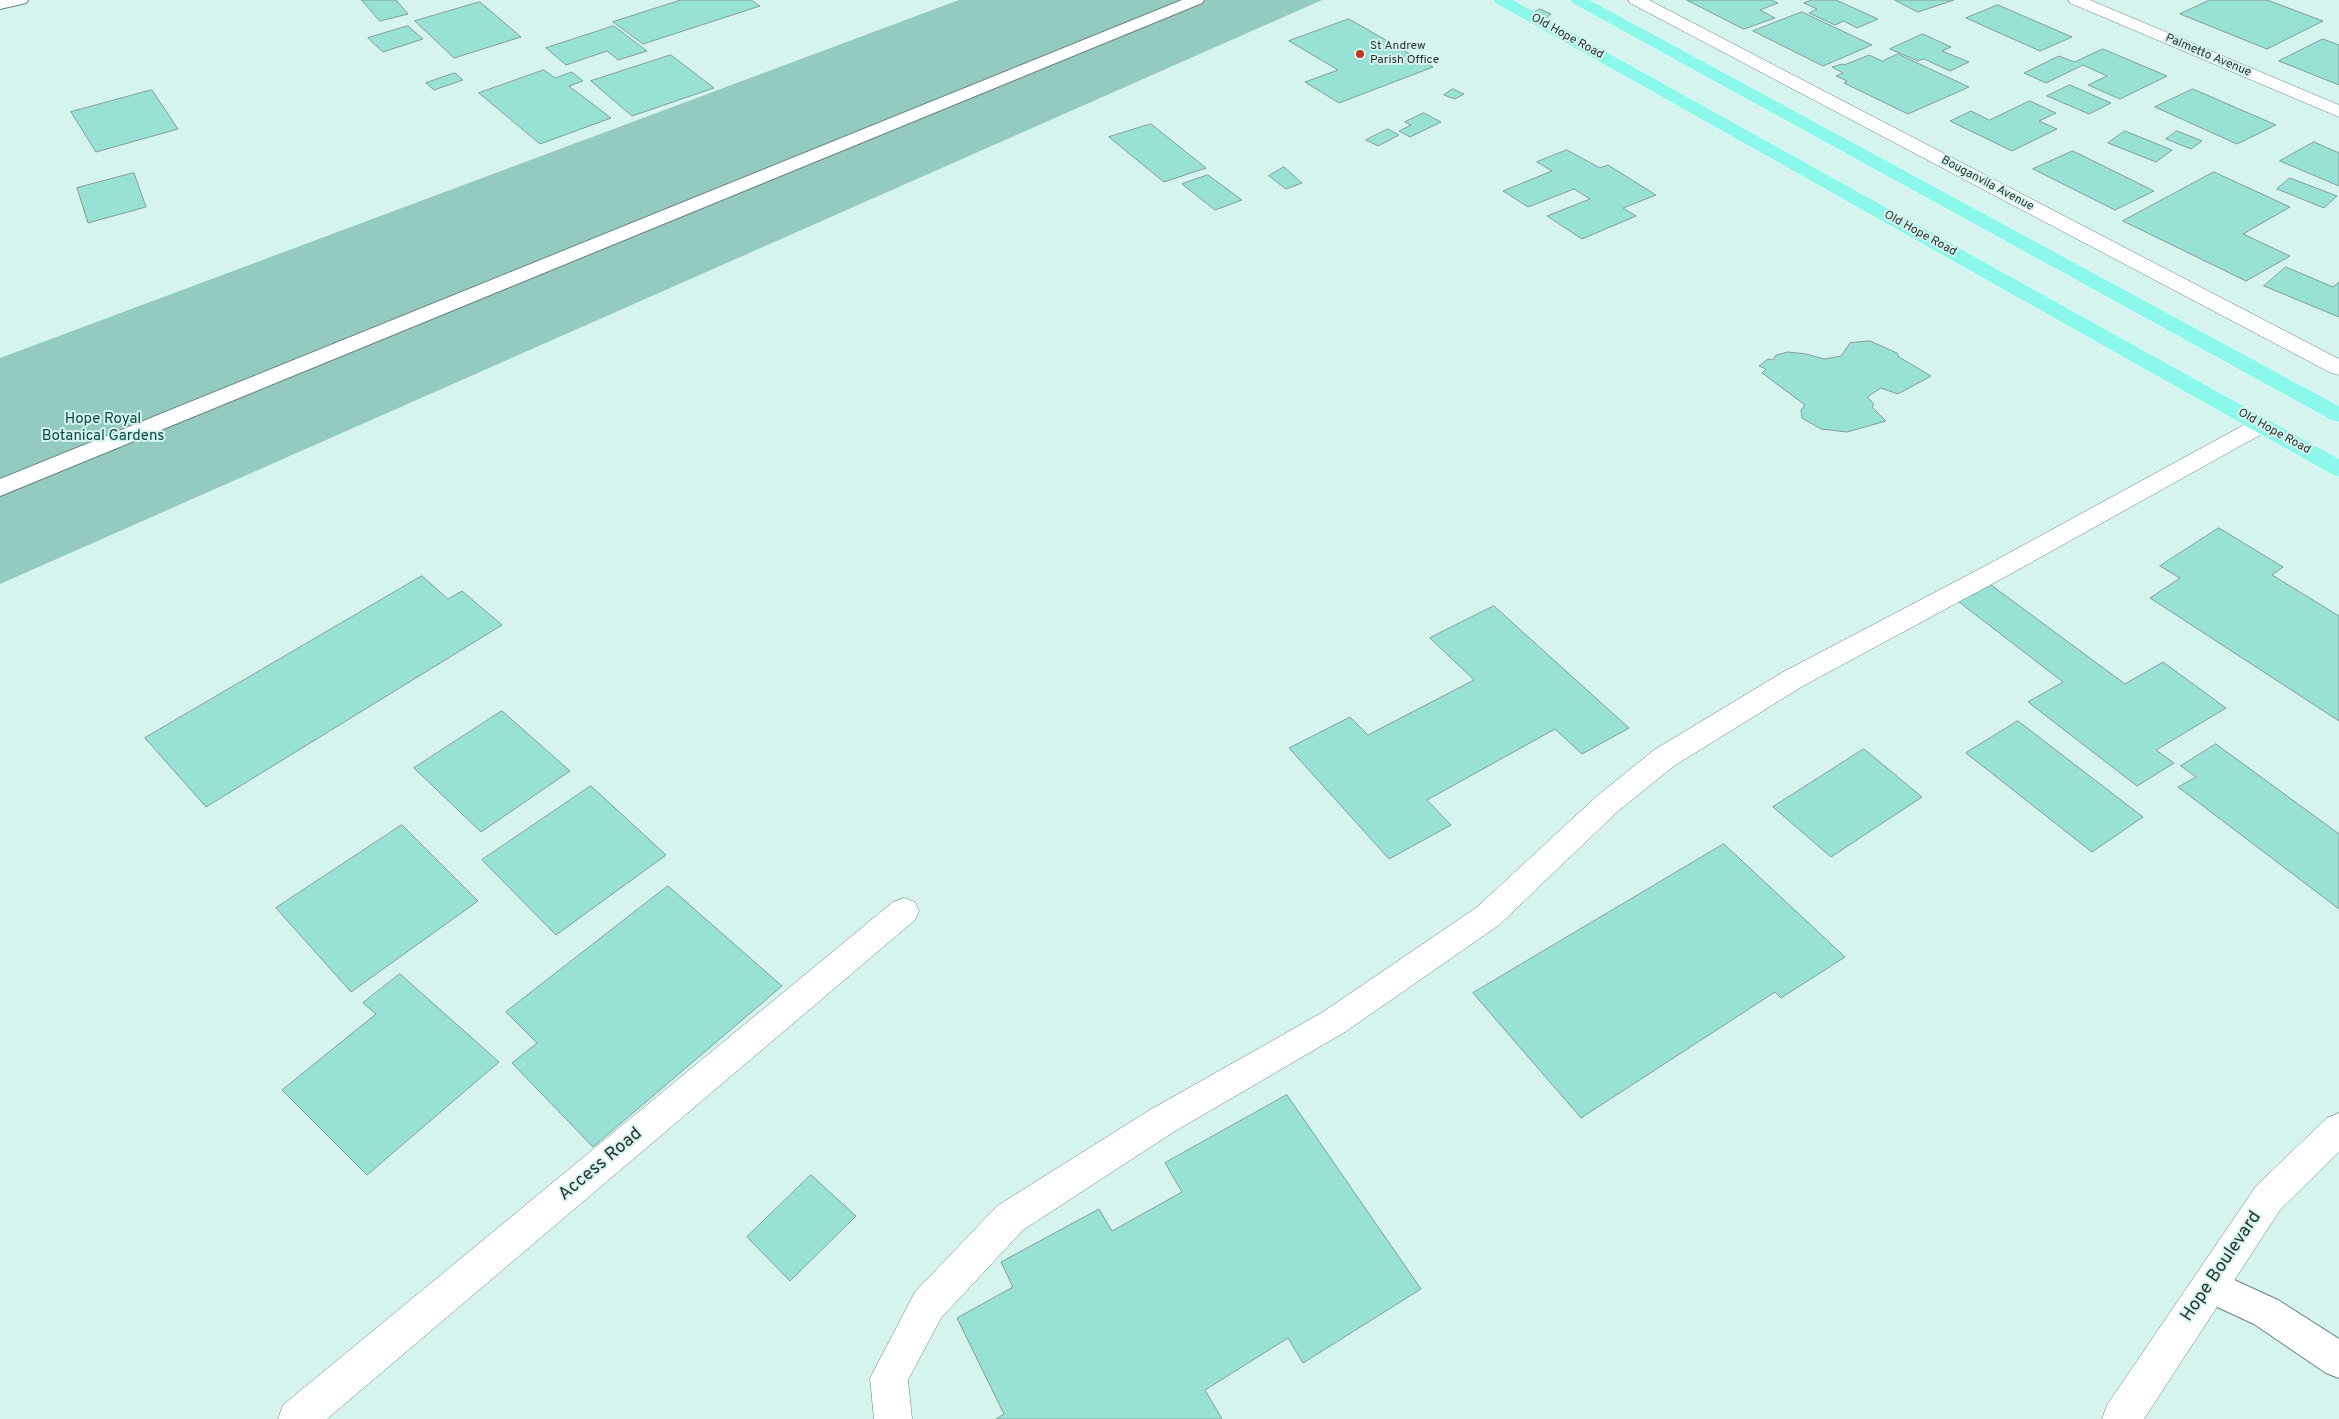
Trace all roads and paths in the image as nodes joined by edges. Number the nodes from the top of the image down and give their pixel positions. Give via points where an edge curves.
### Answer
1 (20, 0) edge
2 (1196, 0) edge
3 (1502, 0) edge
4 (1578, 0) edge
5 (1636, 0) edge
6 (2076, 0) edge
7 (0, 4) edge
8 (2339, 112) edge
9 (2339, 368) edge
10 (2339, 414) edge
11 (2261, 425) junction
12 (2339, 469) edge
13 (0, 488) edge
14 (904, 911) dead end
15 (2339, 1129) edge
16 (2210, 1286) junction
17 (2339, 1360) edge
18 (297, 1419) edge
19 (893, 1419) edge
20 (2121, 1419) edge

1 - 7 lane
2 - 13 lane
3 - 11 main road, Old Hope Road
4 - 10 main road
5 - 9 street, Bouganvila Avenue
6 - 8 street, Palmetto Avenue
11 - 12 main road, Old Hope Road
11 - 19 street via 1996,572 1792,679 1664,758 1607,804 1488,916 1334,1022 1160,1122 1010,1218 928,1305 889,1378
14 - 18 street, Access Road
15 - 16 street, Hope Boulevard via 2268,1198
16 - 17 lane via 2266,1312
16 - 20 street, Hope Boulevard

